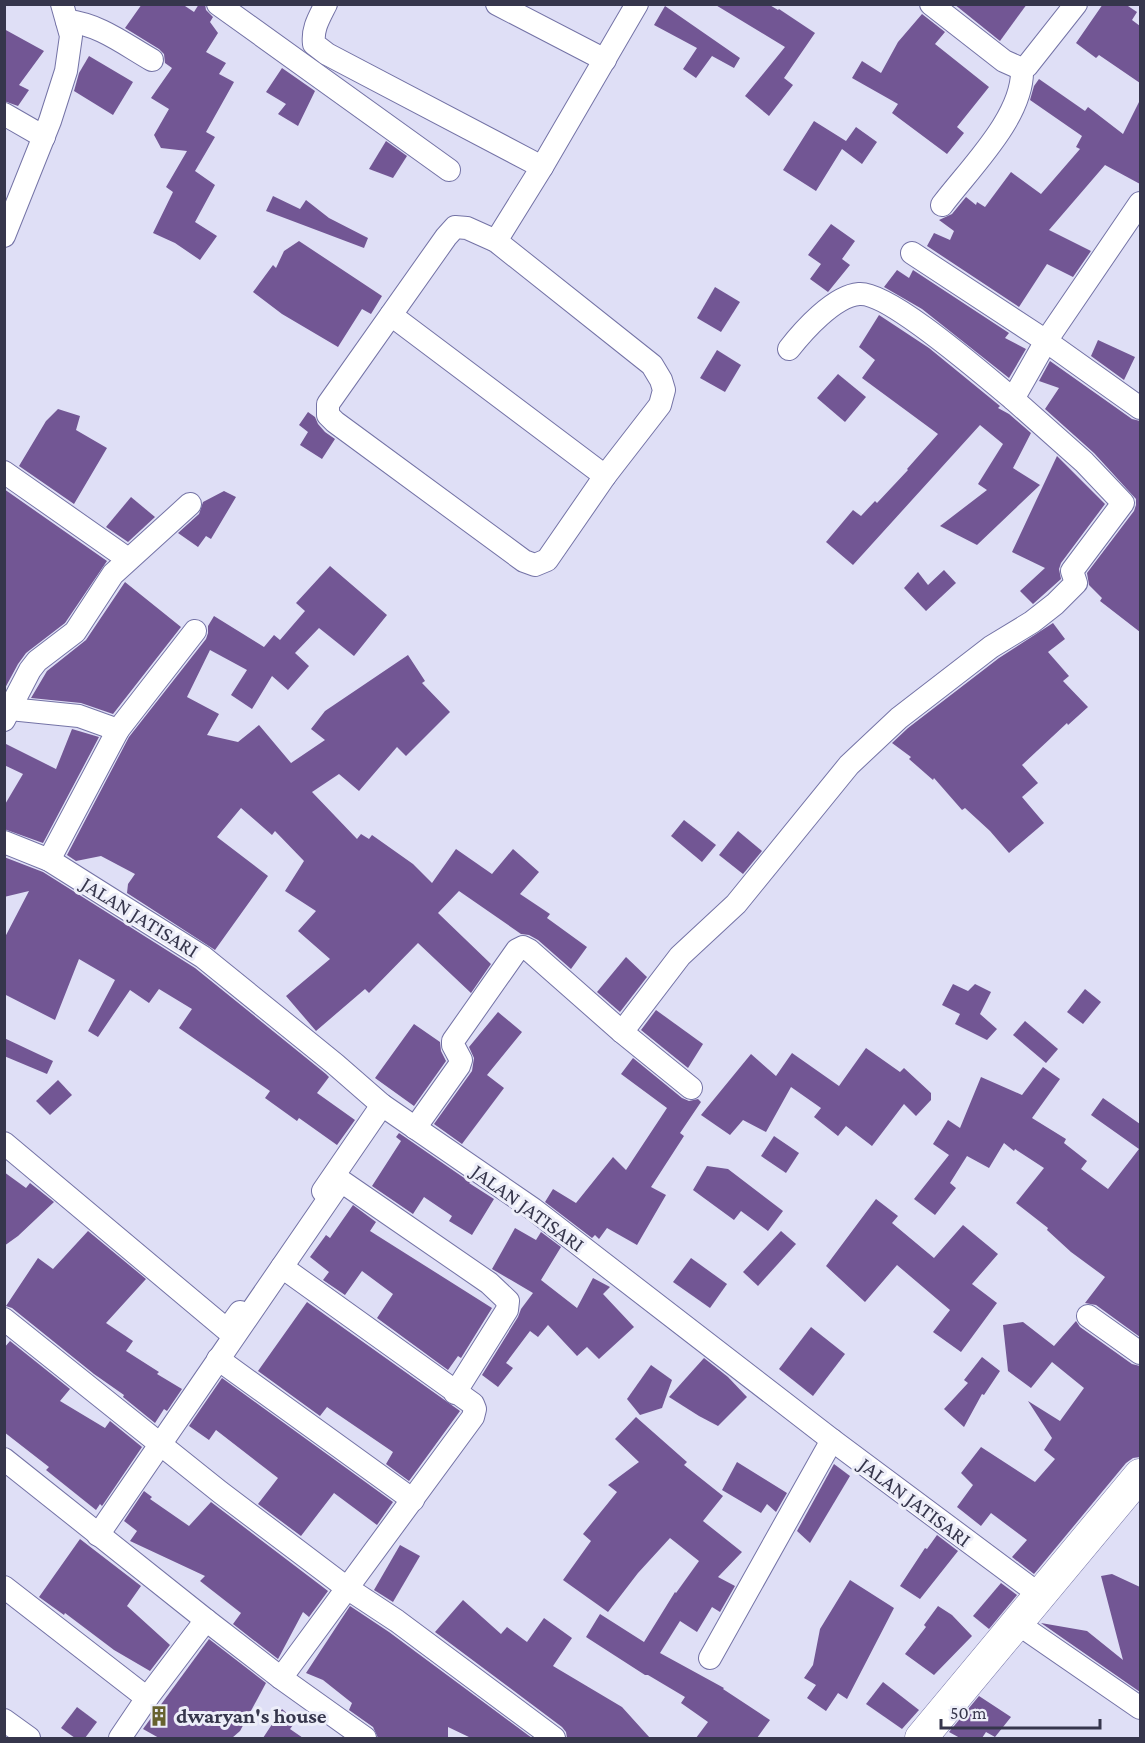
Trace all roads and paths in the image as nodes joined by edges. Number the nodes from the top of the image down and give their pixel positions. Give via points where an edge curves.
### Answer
1 (218, 4) edge
2 (326, 4) edge
3 (497, 4) edge
4 (637, 4) edge
5 (931, 4) edge
6 (1076, 4) edge
7 (64, 13) edge
8 (152, 60) dead end
9 (605, 60) junction
10 (1022, 69) junction
11 (4, 114) edge
12 (44, 137) junction
13 (542, 167) junction
14 (449, 170) dead end
15 (1140, 202) edge
16 (942, 205) dead end
17 (4, 236) edge
18 (496, 241) junction
19 (912, 253) dead end
20 (391, 315) junction
21 (1046, 341) junction
22 (789, 349) dead end
23 (1013, 399) junction
24 (1140, 408) edge
25 (4, 472) edge
26 (605, 476) junction
27 (190, 504) dead end
28 (128, 559) junction
29 (195, 631) dead end
30 (7, 715) edge
31 (118, 730) junction
32 (4, 842) edge
33 (49, 860) junction
34 (622, 1032) junction
35 (691, 1088) dead end
36 (382, 1106) junction
37 (415, 1128) junction
38 (4, 1143) edge
39 (282, 1267) junction
40 (1088, 1316) dead end
41 (4, 1318) edge
42 (1140, 1353) edge
43 (219, 1359) junction
44 (455, 1392) junction
45 (832, 1440) junction
46 (160, 1443) junction
47 (4, 1459) edge
48 (1140, 1475) edge
49 (413, 1500) junction
50 (98, 1535) junction
51 (4, 1587) edge
52 (347, 1588) junction
53 (1040, 1594) junction
54 (206, 1620) junction
55 (1017, 1623) junction
56 (710, 1658) dead end
57 (281, 1678) junction
58 (147, 1698) junction
59 (1140, 1708) edge
60 (4, 1720) edge
61 (29, 1738) edge
62 (120, 1738) edge
63 (365, 1738) edge
64 (554, 1738) edge
65 (921, 1738) edge

1 - 14 street
2 - 13 street via 313,34 314,44 327,54
3 - 9 street
4 - 9 street
5 - 10 street via 1004,61
6 - 10 street
7 - 8 street via 110,34
7 - 12 street via 70,36 66,71
9 - 13 street
10 - 16 street via 1020,92 998,134
11 - 12 street
12 - 17 street
13 - 18 street
15 - 21 street
18 - 20 street via 455,227
18 - 26 street via 652,365 661,380 664,390 660,405
19 - 21 street
20 - 26 street
20 - 26 street via 328,404 328,415 335,422 535,566 547,560
21 - 23 street
21 - 24 street
22 - 23 street via 811,322 837,303 867,294 932,333
23 - 34 street via 1124,503 1072,572 1076,583 1032,622 991,647 899,718 849,765 736,904 680,956
25 - 28 street
27 - 28 street
28 - 30 street via 113,574 75,632 30,670
29 - 31 street
30 - 31 street via 79,716
31 - 33 street
32 - 33 street, JALAN JATISARI
33 - 36 street, JALAN JATISARI via 203,957
34 - 35 street
34 - 37 street via 529,950 520,948 453,1041 461,1060 459,1066
36 - 37 street, JALAN JATISARI
36 - 38 street via 227,1330
37 - 45 street, JALAN JATISARI via 533,1209
39 - 43 street
39 - 44 street
39 - 44 street via 341,1181 489,1283 508,1301 507,1310
40 - 42 street
41 - 46 street
43 - 46 street
43 - 49 street
44 - 49 street via 472,1404 473,1417
45 - 53 street, JALAN JATISARI
45 - 56 street
46 - 50 street
46 - 52 street
47 - 50 street
48 - 53 street
49 - 52 street
50 - 54 street
51 - 58 street
52 - 57 street
52 - 64 street
53 - 55 street
54 - 57 street
54 - 58 street
55 - 59 street
55 - 65 street
57 - 63 street
58 - 62 street
60 - 61 street

